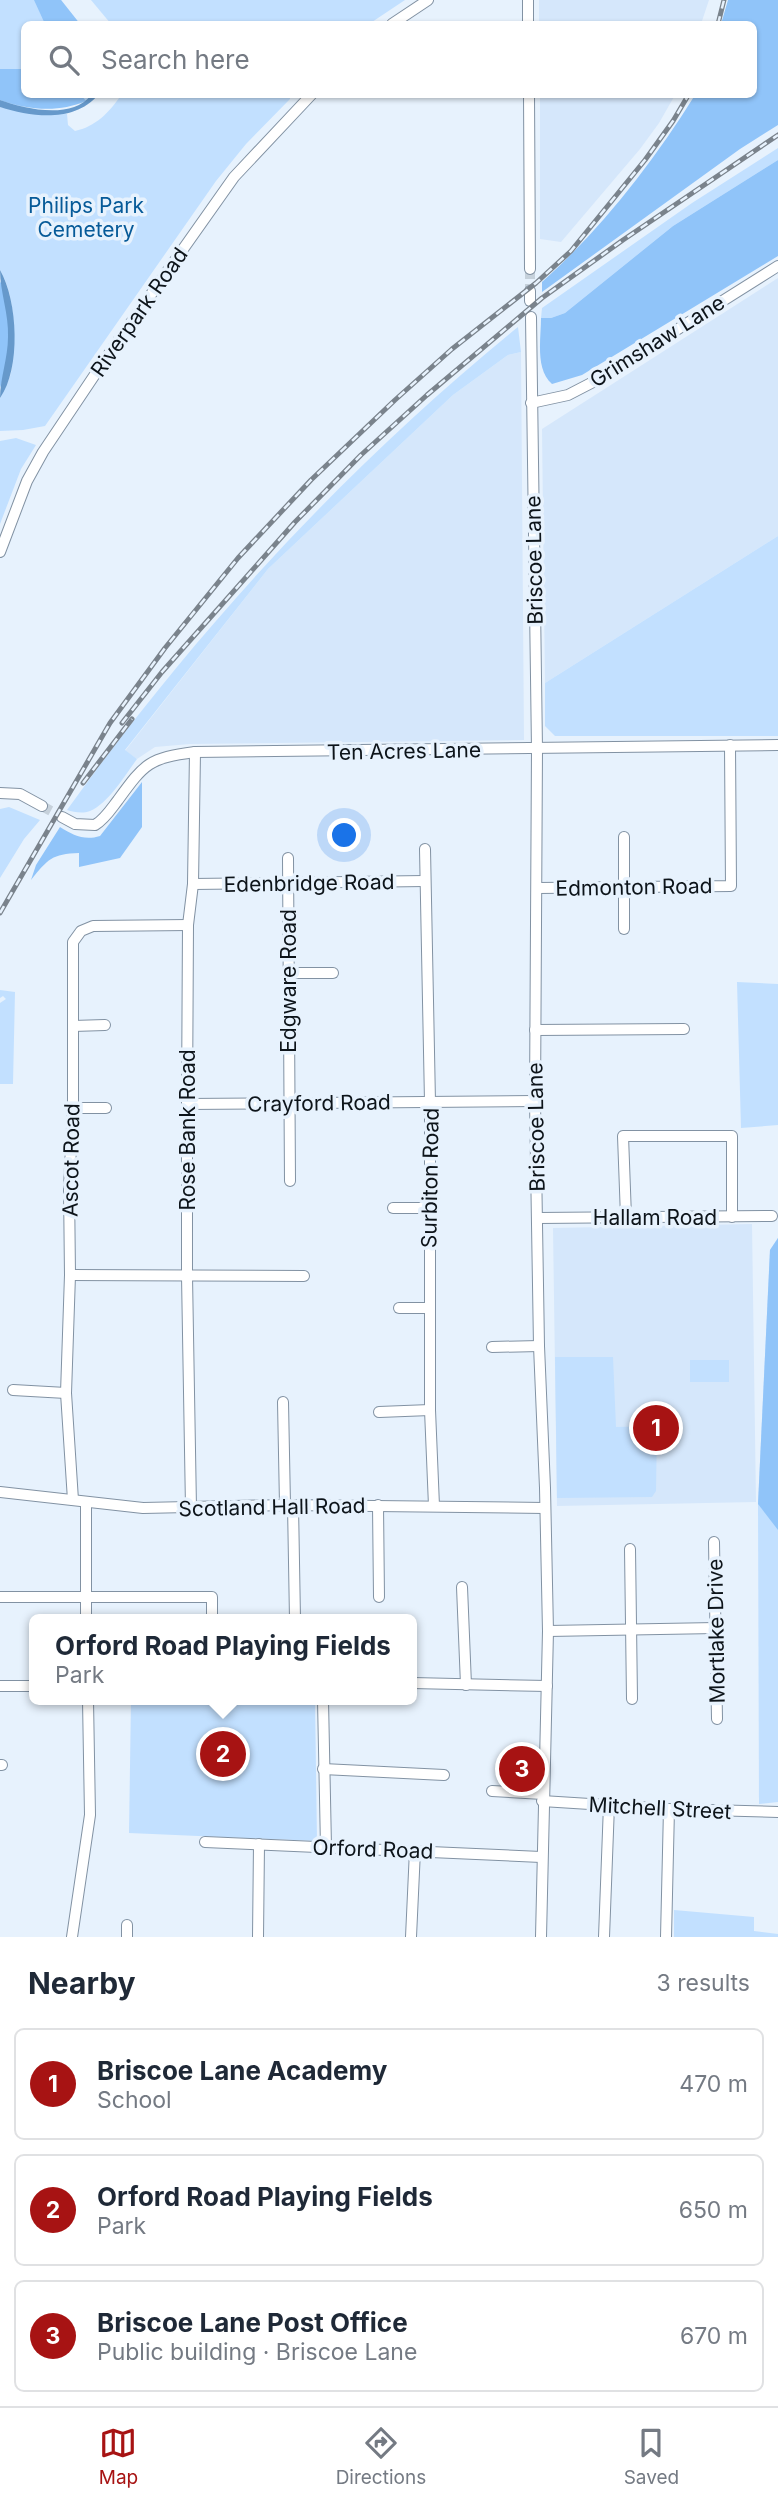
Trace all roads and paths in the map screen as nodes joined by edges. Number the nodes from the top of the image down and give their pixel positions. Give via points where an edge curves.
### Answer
1 (428, 0) edge
2 (528, 0) edge
3 (396, 21) edge
4 (528, 21) edge
5 (308, 98) edge
6 (529, 98) edge
7 (778, 266) edge
8 (530, 269) tunnel mouth
9 (531, 317) dead end
10 (531, 403) junction
11 (0, 552) edge
12 (730, 745) junction
13 (778, 745) edge
14 (537, 749) junction
15 (195, 752) junction
16 (0, 793) edge
17 (42, 806) tunnel mouth
18 (62, 817) tunnel mouth
19 (624, 837) dead end
20 (425, 849) dead end
21 (288, 858) dead end
22 (425, 881) junction
23 (288, 883) junction
24 (193, 884) junction
25 (624, 886) junction
26 (538, 888) junction
27 (188, 925) junction
28 (624, 929) dead end
29 (287, 973) junction
30 (333, 973) dead end
31 (105, 1025) dead end
32 (73, 1026) junction
33 (684, 1029) dead end
34 (535, 1030) junction
35 (535, 1101) junction
36 (430, 1102) junction
37 (187, 1104) junction
38 (288, 1104) junction
39 (73, 1108) junction
40 (106, 1108) dead end
41 (290, 1181) dead end
42 (393, 1208) dead end
43 (429, 1208) junction
44 (772, 1216) dead end
45 (626, 1217) junction
46 (732, 1217) junction
47 (538, 1218) junction
48 (70, 1275) junction
49 (187, 1276) junction
50 (304, 1276) dead end
51 (399, 1308) dead end
52 (428, 1308) junction
53 (538, 1346) junction
54 (492, 1347) dead end
55 (13, 1390) dead end
56 (66, 1393) junction
57 (283, 1402) dead end
58 (430, 1410) junction
59 (379, 1412) dead end
60 (0, 1492) edge
61 (74, 1500) junction
62 (86, 1503) junction
63 (289, 1505) junction
64 (378, 1505) junction
65 (434, 1506) junction
66 (191, 1508) junction
67 (545, 1508) junction
68 (714, 1542) dead end
69 (630, 1549) dead end
70 (462, 1587) dead end
71 (85, 1596) junction
72 (0, 1597) edge
73 (379, 1597) dead end
74 (86, 1614) edge
75 (212, 1614) edge
76 (295, 1614) edge
77 (716, 1628) junction
78 (631, 1629) junction
79 (548, 1631) junction
80 (417, 1684) edge
81 (466, 1685) junction
82 (0, 1686) edge
83 (29, 1686) edge
84 (547, 1686) junction
85 (632, 1699) dead end
86 (88, 1705) edge
87 (323, 1705) edge
88 (717, 1719) dead end
89 (323, 1769) junction
90 (444, 1775) dead end
91 (492, 1791) dead end
92 (543, 1798) junction
93 (609, 1805) junction
94 (669, 1809) junction
95 (778, 1812) edge
96 (205, 1842) dead end
97 (259, 1844) junction
98 (326, 1847) junction
99 (415, 1850) junction
100 (541, 1857) junction
101 (127, 1925) dead end
102 (72, 1937) edge
103 (127, 1937) edge
104 (258, 1937) edge
105 (411, 1937) edge
106 (541, 1937) edge
107 (604, 1937) edge
108 (666, 1937) edge

1 - 3 street
2 - 4 street
5 - 11 street, Riverpark Road via 234,177 50,440 27,481
6 - 8 street
7 - 10 street, Grimshaw Lane via 597,380 568,395
9 - 10 street, Briscoe Lane
10 - 14 street, Briscoe Lane
12 - 13 street, Ten Acres Lane
12 - 14 street, Ten Acres Lane
12 - 25 street, Edmonton Road via 731,886
14 - 15 street, Ten Acres Lane
14 - 26 street, Briscoe Lane
15 - 18 street, Ten Acres Lane via 149,762 95,825 75,824
15 - 24 street, Rose Bank Road
16 - 17 street via 20,794
19 - 25 street
20 - 22 street, Surbiton Road
21 - 23 street, Edgware Road
22 - 23 street, Edenbridge Road
22 - 36 street, Surbiton Road
23 - 24 street, Edenbridge Road
23 - 29 street, Edgware Road
24 - 27 street, Rose Bank Road
25 - 26 street, Edmonton Road
25 - 28 street
26 - 34 street, Briscoe Lane
27 - 32 street, Ascot Road via 93,926 81,931 73,942
27 - 37 street, Rose Bank Road
29 - 30 street
29 - 38 street, Edgware Road
31 - 32 street
32 - 39 street, Ascot Road
33 - 34 street
34 - 35 street, Briscoe Lane
35 - 36 street, Crayford Road
35 - 47 street, Briscoe Lane
36 - 38 street, Crayford Road
36 - 43 street, Surbiton Road
37 - 38 street, Crayford Road
37 - 49 street, Rose Bank Road
38 - 41 street, Edgware Road
39 - 40 street
39 - 48 street, Ascot Road
42 - 43 street
43 - 52 street, Surbiton Road
44 - 46 street, Hallam Road
45 - 46 street, Hallam Road
45 - 46 street via 623,1136 732,1136
45 - 47 street, Hallam Road
47 - 53 street, Briscoe Lane
48 - 49 street
48 - 56 street, Ascot Road
49 - 50 street
49 - 66 street, Rose Bank Road
51 - 52 street
52 - 58 street, Surbiton Road
53 - 54 street
53 - 67 street, Briscoe Lane
55 - 56 street
56 - 61 street, Ascot Road
57 - 63 street
58 - 59 street
58 - 65 street, Surbiton Road
60 - 61 street, Scotland Hall Road
61 - 62 street, Scotland Hall Road
62 - 66 street, Scotland Hall Road
62 - 71 street
63 - 64 street, Scotland Hall Road
63 - 66 street, Scotland Hall Road
63 - 76 street
64 - 65 street, Scotland Hall Road
64 - 73 street
65 - 67 street, Scotland Hall Road
67 - 79 street, Briscoe Lane
68 - 77 street, Mortlake Drive
69 - 78 street
70 - 81 street
71 - 72 street
71 - 74 street
71 - 75 street via 212,1597
77 - 78 street
77 - 88 street, Mortlake Drive
78 - 79 street
78 - 85 street
79 - 84 street, Briscoe Lane
80 - 81 street
81 - 84 street
82 - 83 street
84 - 92 street, Briscoe Lane
86 - 102 street via 90,1815
87 - 89 street
89 - 90 street
89 - 98 street
91 - 92 street, Mitchell Street
92 - 93 street, Mitchell Street
92 - 100 street, Briscoe Lane
93 - 94 street, Mitchell Street
93 - 107 street
94 - 95 street, Mitchell Street
94 - 108 street
96 - 97 street, Orford Road
97 - 98 street, Orford Road
97 - 104 street
98 - 99 street, Orford Road
99 - 100 street, Orford Road
99 - 105 street
100 - 106 street, Briscoe Lane
101 - 103 street

